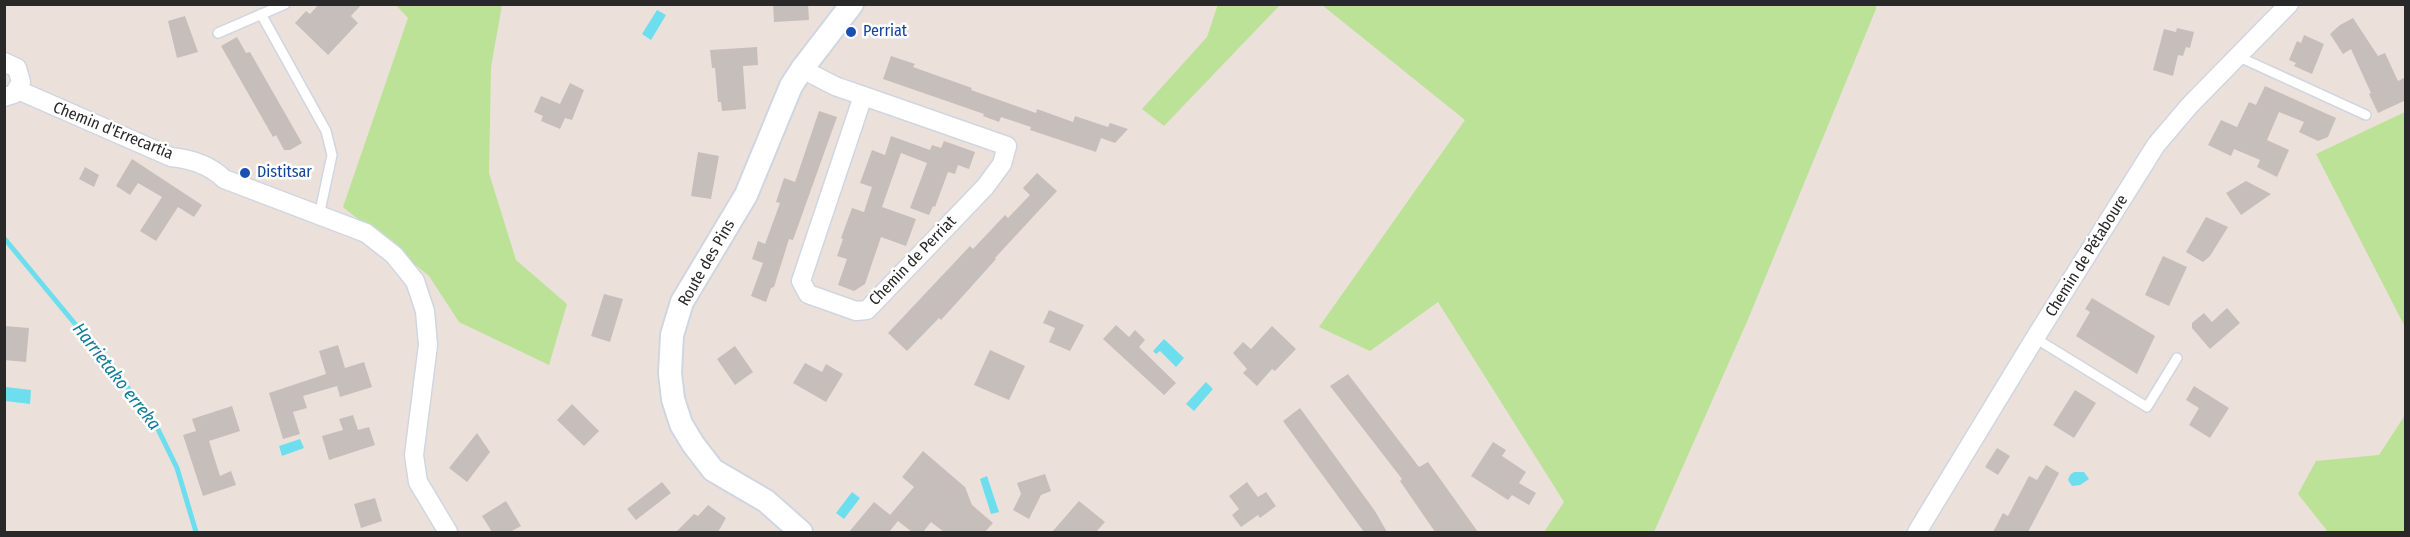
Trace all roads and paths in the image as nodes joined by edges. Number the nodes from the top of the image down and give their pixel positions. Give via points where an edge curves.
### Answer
1 (285, 4) edge
2 (852, 4) edge
3 (2289, 4) edge
4 (261, 14) junction
5 (218, 33) dead end
6 (2237, 56) junction
7 (4, 62) edge
8 (802, 69) junction
9 (11, 93) edge
10 (863, 96) junction
11 (2366, 115) dead end
12 (319, 216) junction
13 (2035, 338) junction
14 (2177, 358) dead end
15 (448, 532) edge
16 (801, 532) edge
17 (1917, 532) edge

1 - 4 lane
2 - 8 street, Route des Pins
3 - 6 street, Chemin de Pétaboure
4 - 5 lane
4 - 12 lane via 326,131 332,155
6 - 11 lane
6 - 13 street, Chemin de Pétaboure via 2156,145
7 - 9 street via 17,68 21,75 21,82
8 - 10 street, Chemin de Perriat
8 - 16 street, Route des Pins via 778,114 746,195 682,302 672,335 670,373 681,424 713,470 766,501
9 - 12 street, Chemin d'Errecartia via 171,157 186,158 215,170 224,179
10 - 10 street, Chemin de Perriat via 1007,146 1002,164 985,187 867,310 856,311 808,294 801,281
12 - 15 street, Chemin d'Errecartia via 366,233 394,255 415,281 425,310 428,345 414,455 418,482
13 - 14 lane via 2147,407
13 - 17 street, Chemin de Pétaboure

